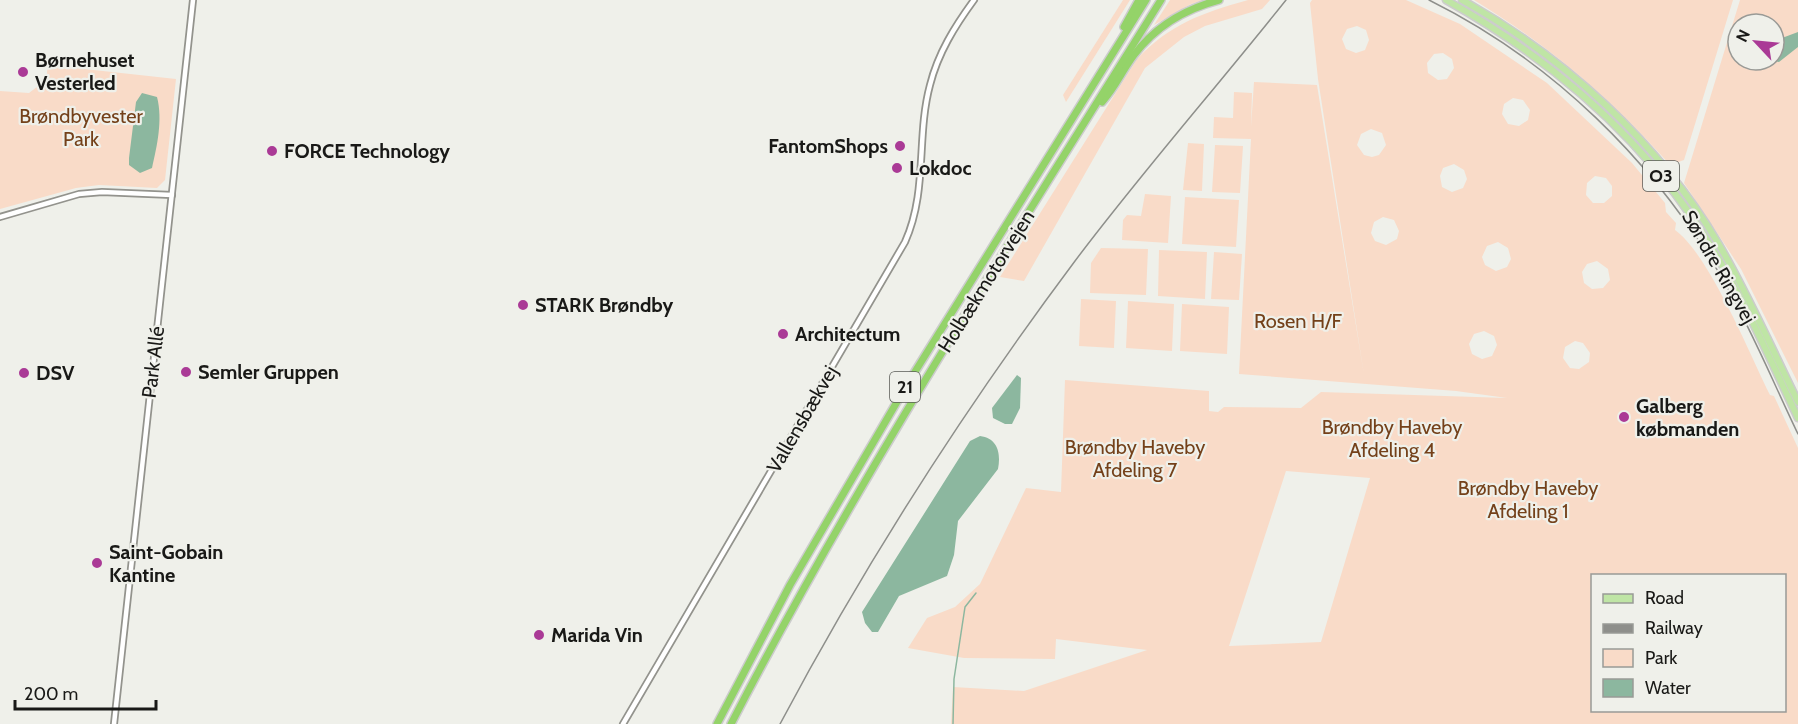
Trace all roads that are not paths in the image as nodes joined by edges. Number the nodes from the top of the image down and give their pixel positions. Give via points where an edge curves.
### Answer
1 (193, 0) edge
2 (974, 0) edge
3 (1139, 0) edge
4 (1146, 0) edge
5 (1161, 0) edge
6 (1219, 0) edge
7 (1446, 0) edge
8 (1462, 0) edge
9 (1109, 60) junction
10 (1091, 112) junction
11 (172, 195) junction
12 (0, 217) edge
13 (1798, 402) edge
14 (1798, 418) edge
15 (762, 664) junction
16 (114, 724) edge
17 (623, 724) edge
18 (715, 724) edge
19 (731, 724) edge
20 (737, 724) edge

1 - 11 street, Park Allé
2 - 17 street, Vallensbækvej via 944,47 929,85 918,206 905,242
3 - 9 highway
4 - 9 highway, Holbækmotorvejen / 21
5 - 10 highway, Holbækmotorvejen / 21
6 - 10 highway via 1182,14 1156,31
7 - 14 main road, Søndre Ringvej / O3 via 1511,39 1579,91 1662,177 1712,248 1740,297
8 - 13 main road, Søndre Ringvej / O3 via 1537,48 1576,80 1619,119 1670,176 1718,242
9 - 18 highway, Holbækmotorvejen / 21 via 908,383 790,585
10 - 15 highway, Holbækmotorvejen / 21 via 915,396
11 - 12 street via 79,194
11 - 16 street, Park Allé
15 - 19 highway, Holbækmotorvejen / 21
15 - 20 highway

